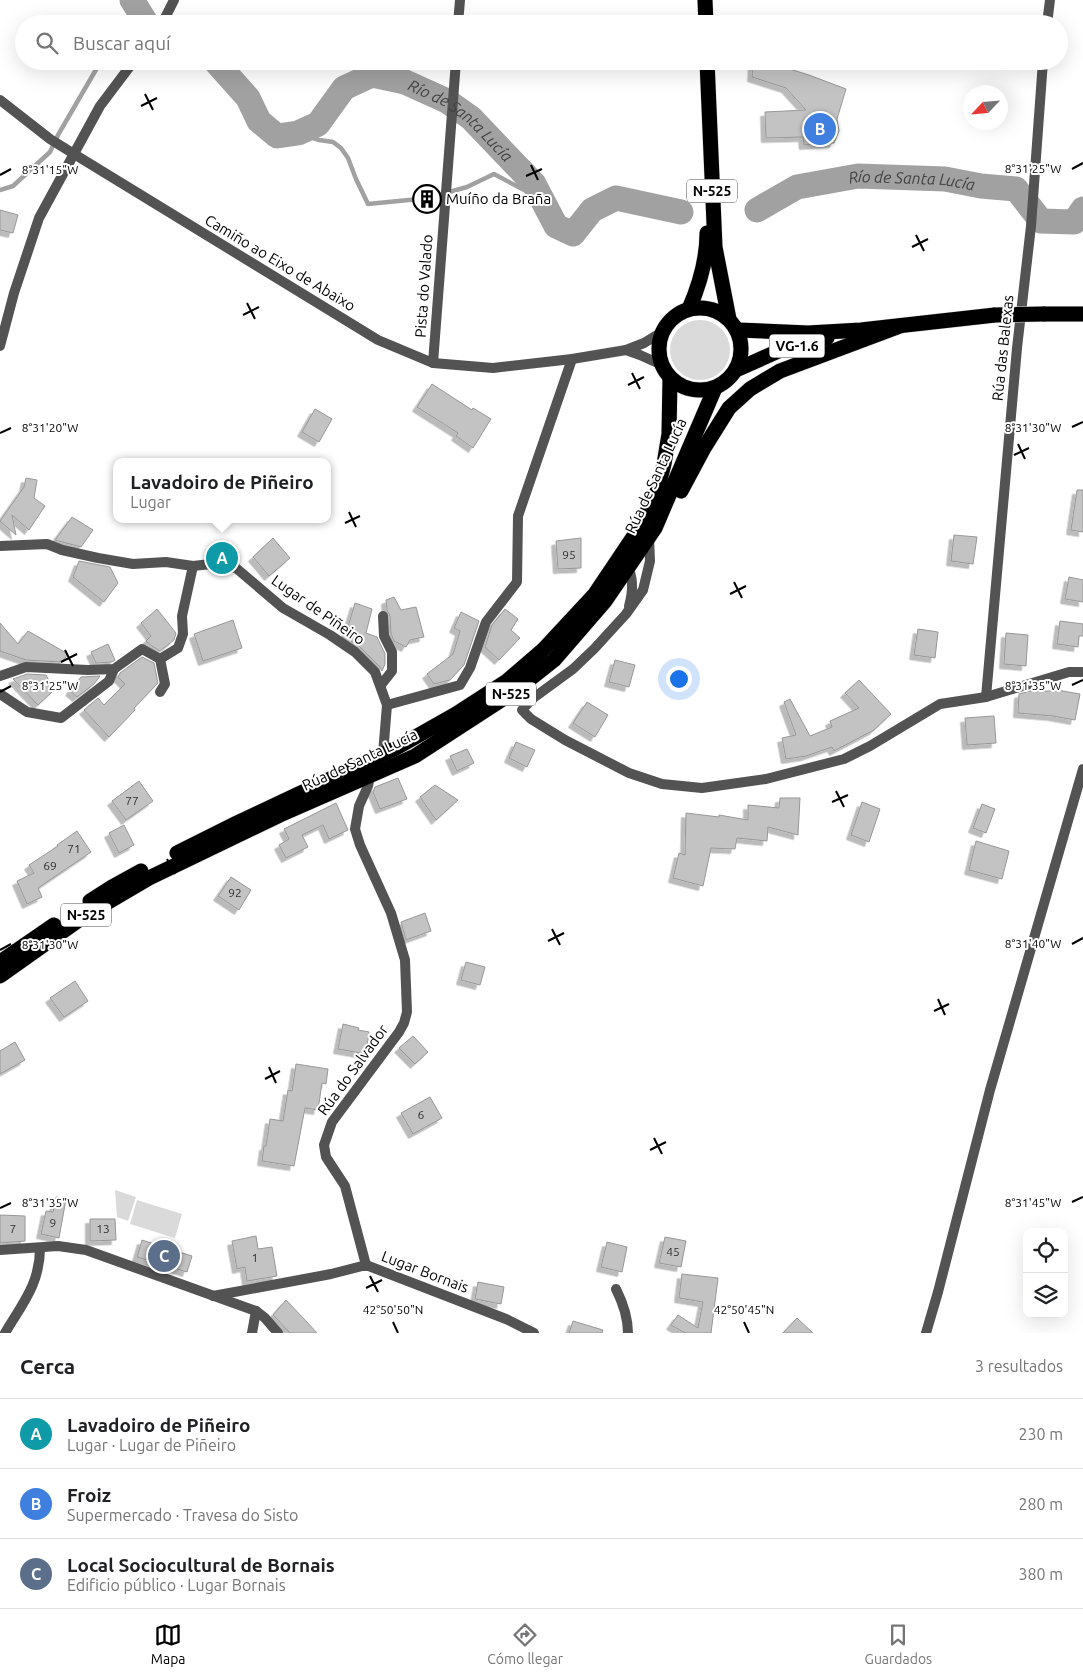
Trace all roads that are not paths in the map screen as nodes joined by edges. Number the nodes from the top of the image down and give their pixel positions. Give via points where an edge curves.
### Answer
1 (174, 0) edge
2 (460, 0) edge
3 (697, 0) edge
4 (704, 0) edge
5 (1050, 0) edge
6 (167, 15) edge
7 (459, 15) edge
8 (698, 15) edge
9 (705, 15) edge
10 (1048, 15) edge
11 (127, 70) edge
12 (455, 70) edge
13 (700, 70) edge
14 (707, 70) edge
15 (1042, 70) edge
16 (0, 100) edge
17 (74, 154) junction
18 (689, 309) junction
19 (1083, 314) edge
20 (733, 325) junction
21 (900, 326) junction
22 (861, 330) junction
23 (662, 332) junction
24 (0, 346) edge
25 (626, 350) junction
26 (572, 359) junction
27 (433, 363) junction
28 (736, 370) junction
29 (666, 372) junction
30 (715, 388) junction
31 (657, 492) junction
32 (662, 513) junction
33 (649, 536) junction
34 (0, 546) edge
35 (629, 565) junction
36 (193, 566) junction
37 (645, 583) junction
38 (626, 614) junction
39 (383, 616) dead end
40 (160, 660) junction
41 (114, 669) junction
42 (1083, 672) edge
43 (0, 676) edge
44 (380, 685) junction
45 (160, 692) dead end
46 (0, 694) edge
47 (482, 697) junction
48 (986, 697) junction
49 (387, 705) junction
50 (383, 754) junction
51 (1083, 769) edge
52 (370, 776) junction
53 (0, 962) edge
54 (0, 976) edge
55 (40, 1248) junction
56 (0, 1250) edge
57 (366, 1265) junction
58 (616, 1289) dead end
59 (213, 1296) junction
60 (256, 1312) junction
61 (5, 1333) edge
62 (252, 1333) edge
63 (278, 1333) edge
64 (534, 1333) edge
65 (628, 1333) edge
66 (926, 1333) edge

1 - 6 street
2 - 7 street
3 - 8 highway
4 - 9 highway
5 - 10 street
11 - 17 street via 100,106
12 - 27 street, Pista do Valado
13 - 18 highway, N-525 via 707,236 703,266
14 - 20 highway, N-525 via 715,247
15 - 48 street, Rúa das Balexas via 1031,226
16 - 17 street, Camiño ao Eixo de Abaixo
17 - 24 street via 40,218
17 - 27 street, Camiño ao Eixo de Abaixo via 378,340
18 - 20 highway via 717,311
18 - 23 highway via 678,314
19 - 21 highway, VG-1.6, bridge via 995,316
20 - 22 highway, VG-1.6 via 808,333
20 - 28 highway, N-525 via 742,344
21 - 22 highway, VG-1.6
21 - 32 highway via 780,371 750,389 730,408 679,493
22 - 28 highway, VG-1.6 via 783,349
23 - 25 street
23 - 29 highway, N-525 via 659,354
25 - 26 street, Camiño ao Eixo de Abaixo
25 - 29 street
26 - 27 street, Camiño ao Eixo de Abaixo via 493,368
26 - 49 street via 518,516 516,582 486,622 470,668 460,685
28 - 30 highway, N-525
29 - 30 highway via 691,390
29 - 31 highway, Rúa de Santa Lucía / N-525 via 669,434
30 - 32 highway, Rúa de Santa Lucía / N-525
31 - 35 street via 651,519 627,562
31 - 47 highway, Rúa de Santa Lucía / N-525 via 636,533 595,594 543,650
32 - 33 highway, Rúa de Santa Lucía / N-525
33 - 35 highway, Rúa de Santa Lucía / N-525
33 - 37 street via 650,561
34 - 36 street, Lugar de Piñeiro via 47,544 133,564 166,562
35 - 37 street via 642,571
35 - 38 street via 632,587
35 - 47 street via 619,572 585,616 535,668 498,693
35 - 52 highway, Rúa de Santa Lucía / N-525 via 605,601 554,660 515,691 415,756
36 - 40 street via 182,616 183,634 178,648
36 - 44 street, Lugar de Piñeiro via 211,564 236,568 283,608 355,652 375,672
37 - 38 street
38 - 48 street via 573,670 522,710 565,740 629,773 662,784 711,787 766,779 844,759 940,704
39 - 44 street via 384,636 392,652 392,671
40 - 41 street via 142,649
40 - 45 street via 165,684
41 - 43 street via 26,667
41 - 46 street via 109,681 61,718 27,712
42 - 48 street via 1069,672
44 - 49 street, Lugar de Piñeiro
47 - 50 highway, Rúa de Santa Lucía / N-525
49 - 50 street, Lugar de Piñeiro
50 - 53 highway, Rúa de Santa Lucía / N-525 via 143,870
51 - 66 street via 990,1090
52 - 54 highway, Rúa de Santa Lucía / N-525 via 149,878 86,915
52 - 57 street, Rúa do Salvador via 355,829 391,913 405,960 407,1012 399,1032 332,1122 324,1145 326,1158 345,1186
55 - 56 street
55 - 59 street via 58,1246 86,1250
55 - 61 street via 35,1283
57 - 59 street, Lugar Bornais
57 - 64 street, Lugar Bornais
58 - 65 street via 623,1303
59 - 60 street
60 - 62 street
60 - 63 street

